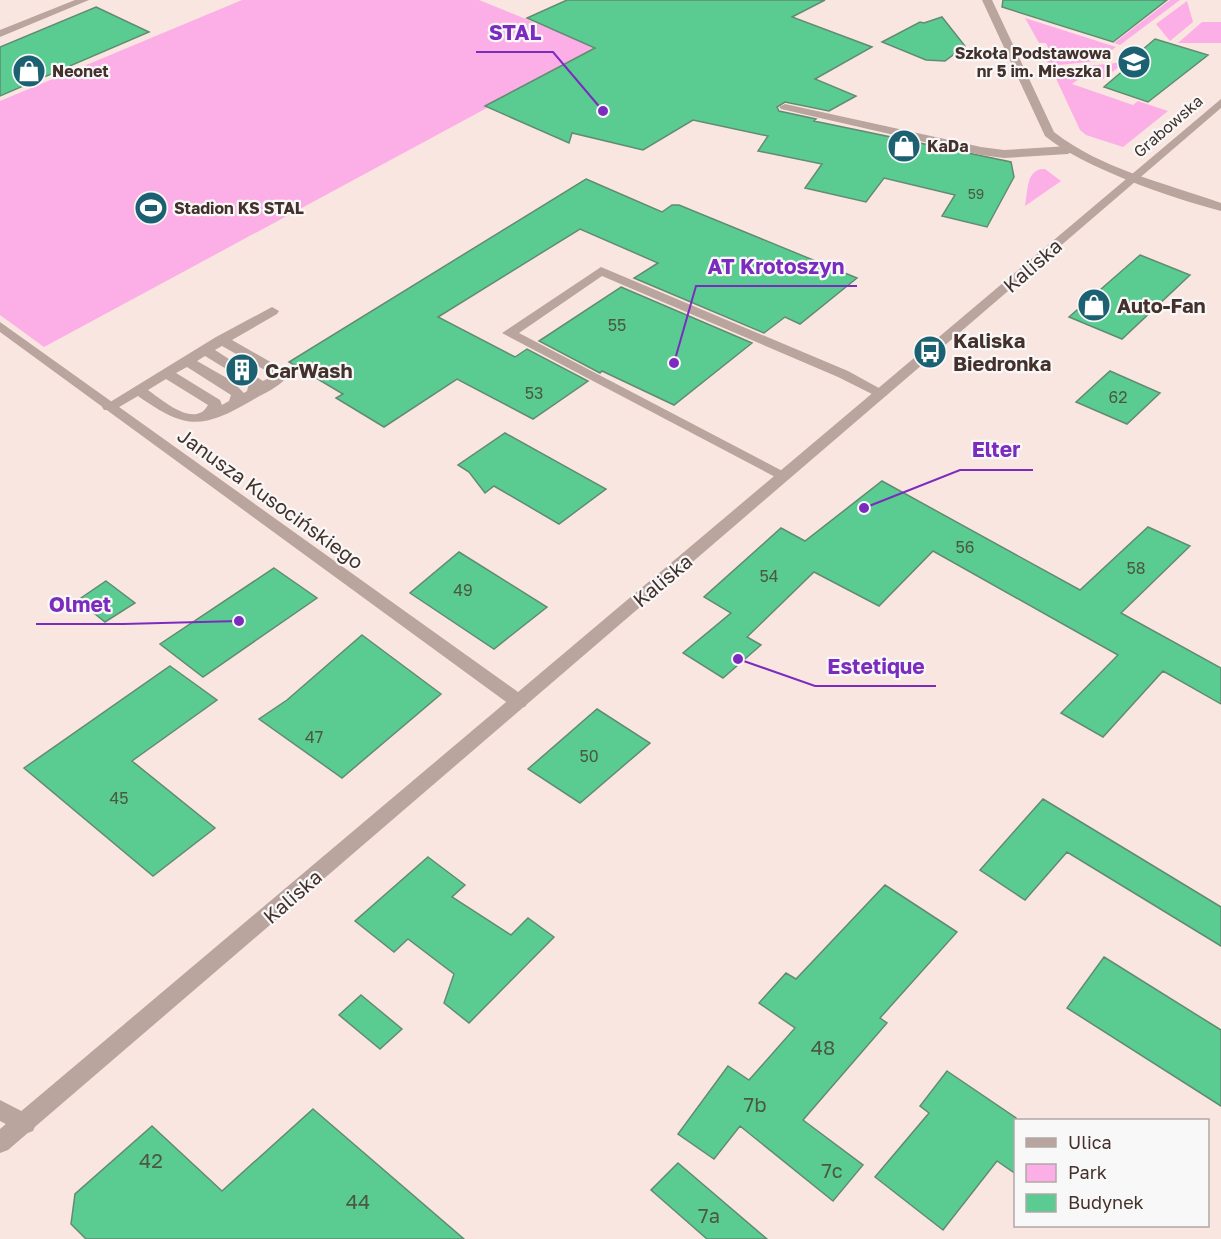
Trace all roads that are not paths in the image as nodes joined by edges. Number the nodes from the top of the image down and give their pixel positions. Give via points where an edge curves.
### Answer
1 (84, 0) edge
2 (987, 0) edge
3 (0, 34) edge
4 (1221, 102) edge
5 (785, 107) dead end
6 (1068, 150) junction
7 (1136, 176) junction
8 (1221, 207) edge
9 (272, 310) dead end
10 (0, 326) edge
11 (221, 340) junction
12 (205, 350) junction
13 (187, 361) junction
14 (166, 373) junction
15 (138, 390) junction
16 (255, 392) junction
17 (881, 393) junction
18 (236, 402) junction
19 (109, 407) junction
20 (206, 416) junction
21 (784, 476) junction
22 (519, 702) junction
23 (0, 1110) edge
24 (25, 1124) junction
25 (0, 1143) edge

1 - 3 street
2 - 6 street via 1049,134
4 - 7 street, Grabowska
5 - 6 street via 981,151 1004,154
6 - 7 street
7 - 8 street
7 - 17 street, Kaliska
9 - 11 street
10 - 19 street, Janusza Kusocińskiego
11 - 12 street
11 - 16 street via 276,371 279,378
12 - 13 street
12 - 16 street via 256,381
13 - 14 street
13 - 18 street via 227,384 238,394
14 - 15 street
14 - 20 street via 215,404
15 - 19 street
15 - 20 street via 187,419
16 - 18 street
17 - 21 street, Kaliska
17 - 21 street via 601,271 509,333
18 - 20 street
19 - 22 street, Janusza Kusocińskiego
21 - 22 street, Kaliska
22 - 24 street, Kaliska
23 - 24 street
24 - 25 street, Kaliska

